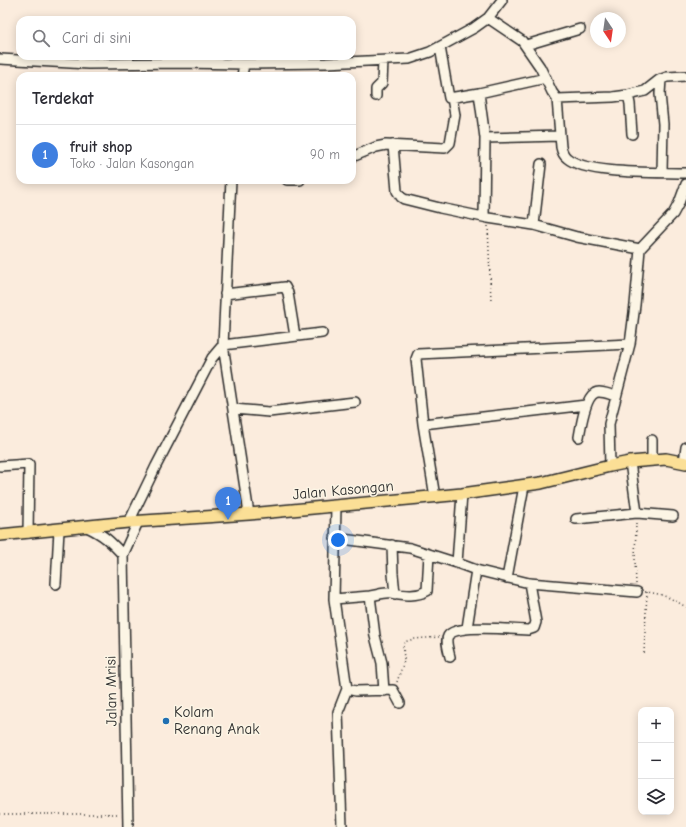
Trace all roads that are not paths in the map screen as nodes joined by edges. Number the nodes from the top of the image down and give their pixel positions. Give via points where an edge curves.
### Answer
1 (502, 0) edge
2 (488, 18) junction
3 (580, 29) dead end
4 (526, 45) junction
5 (440, 47) junction
6 (0, 59) edge
7 (16, 60) edge
8 (18, 60) edge
9 (383, 61) junction
10 (244, 64) junction
11 (243, 72) edge
12 (686, 76) edge
13 (546, 78) junction
14 (661, 79) junction
15 (479, 93) junction
16 (628, 95) junction
17 (376, 96) dead end
18 (452, 98) junction
19 (557, 99) junction
20 (632, 134) dead end
21 (560, 136) junction
22 (485, 138) junction
23 (393, 144) junction
24 (356, 155) edge
25 (541, 164) dead end
26 (662, 172) junction
27 (686, 173) edge
28 (231, 184) edge
29 (686, 184) edge
30 (486, 217) junction
31 (534, 225) junction
32 (640, 249) junction
33 (225, 294) junction
34 (322, 334) dead end
35 (294, 336) junction
36 (630, 344) junction
37 (223, 345) junction
38 (616, 396) junction
39 (355, 402) dead end
40 (586, 405) junction
41 (233, 409) junction
42 (423, 424) junction
43 (579, 436) dead end
44 (652, 440) dead end
45 (686, 447) edge
46 (652, 460) junction
47 (630, 462) junction
48 (685, 462) edge
49 (0, 466) edge
50 (610, 466) junction
51 (524, 486) junction
52 (462, 494) junction
53 (436, 497) junction
54 (336, 506) junction
55 (637, 513) junction
56 (249, 514) junction
57 (673, 516) dead end
58 (576, 519) dead end
59 (134, 522) junction
60 (87, 527) junction
61 (59, 530) junction
62 (28, 533) junction
63 (0, 535) edge
64 (335, 538) junction
65 (392, 545) junction
66 (429, 554) junction
67 (122, 555) junction
68 (457, 563) junction
69 (476, 570) junction
70 (507, 578) junction
71 (529, 583) junction
72 (56, 584) dead end
73 (637, 592) road end
74 (395, 594) junction
75 (370, 596) junction
76 (334, 599) junction
77 (467, 628) junction
78 (450, 657) dead end
79 (347, 689) junction
80 (389, 691) junction
81 (400, 702) dead end
82 (128, 827) edge
83 (342, 827) edge

1 - 2 street
2 - 4 street
2 - 5 street
3 - 4 street
4 - 13 street
5 - 9 street via 409,59
5 - 18 street via 448,96
6 - 7 street
8 - 10 street via 88,64
9 - 10 street
9 - 17 street via 382,82 376,89
10 - 11 street
12 - 14 street via 677,75
13 - 15 street
13 - 19 street
14 - 16 street via 646,91
14 - 26 street
15 - 18 street
15 - 22 street
16 - 19 street
16 - 20 street
18 - 23 street via 455,115 448,146 441,149
19 - 21 street
21 - 22 street
21 - 26 street via 563,153 571,161 602,169
22 - 30 street
23 - 24 street via 376,147
23 - 30 street via 396,187 401,197
25 - 31 street
26 - 27 street
28 - 33 street
29 - 32 street via 680,203 673,214
30 - 31 street
31 - 32 street via 577,237
32 - 36 street
33 - 35 street via 286,287
33 - 37 street
34 - 35 street
35 - 37 street
36 - 38 street
36 - 42 street via 418,354 416,359
37 - 41 street
37 - 59 street via 212,358 156,466
38 - 40 street via 596,392
38 - 50 street via 609,424
39 - 41 street via 269,412
40 - 42 street
40 - 43 street
41 - 56 street
42 - 53 street
44 - 46 street
45 - 48 street
46 - 47 main road, Jalan Kasongan
46 - 48 main road, Jalan Kasongan
47 - 50 main road, Jalan Kasongan
47 - 55 street
49 - 62 street via 28,464
50 - 51 main road, Jalan Kasongan
51 - 52 main road, Jalan Kasongan
51 - 70 street
52 - 53 main road, Jalan Kasongan
52 - 68 street
53 - 54 main road, Jalan Kasongan
54 - 56 main road, Jalan Kasongan
54 - 64 street
55 - 57 street
55 - 58 street
56 - 59 main road, Jalan Kasongan
59 - 60 main road, Jalan Kasongan
59 - 67 street
60 - 61 main road, Jalan Kasongan
60 - 67 street via 108,539
61 - 62 main road, Jalan Kasongan
61 - 72 street
62 - 63 main road, Jalan Kasongan
64 - 65 street
64 - 76 street
65 - 66 street
65 - 74 street
66 - 68 street
66 - 74 street via 426,591 414,596
67 - 82 street, Jalan Mrisi
68 - 69 street
69 - 70 street
69 - 77 street
70 - 71 street
71 - 73 street
71 - 77 street via 536,622 533,629
74 - 75 street
75 - 76 street
75 - 80 street via 375,636
76 - 79 street
77 - 78 street via 448,636
79 - 80 street
79 - 83 street via 338,712
80 - 81 street

